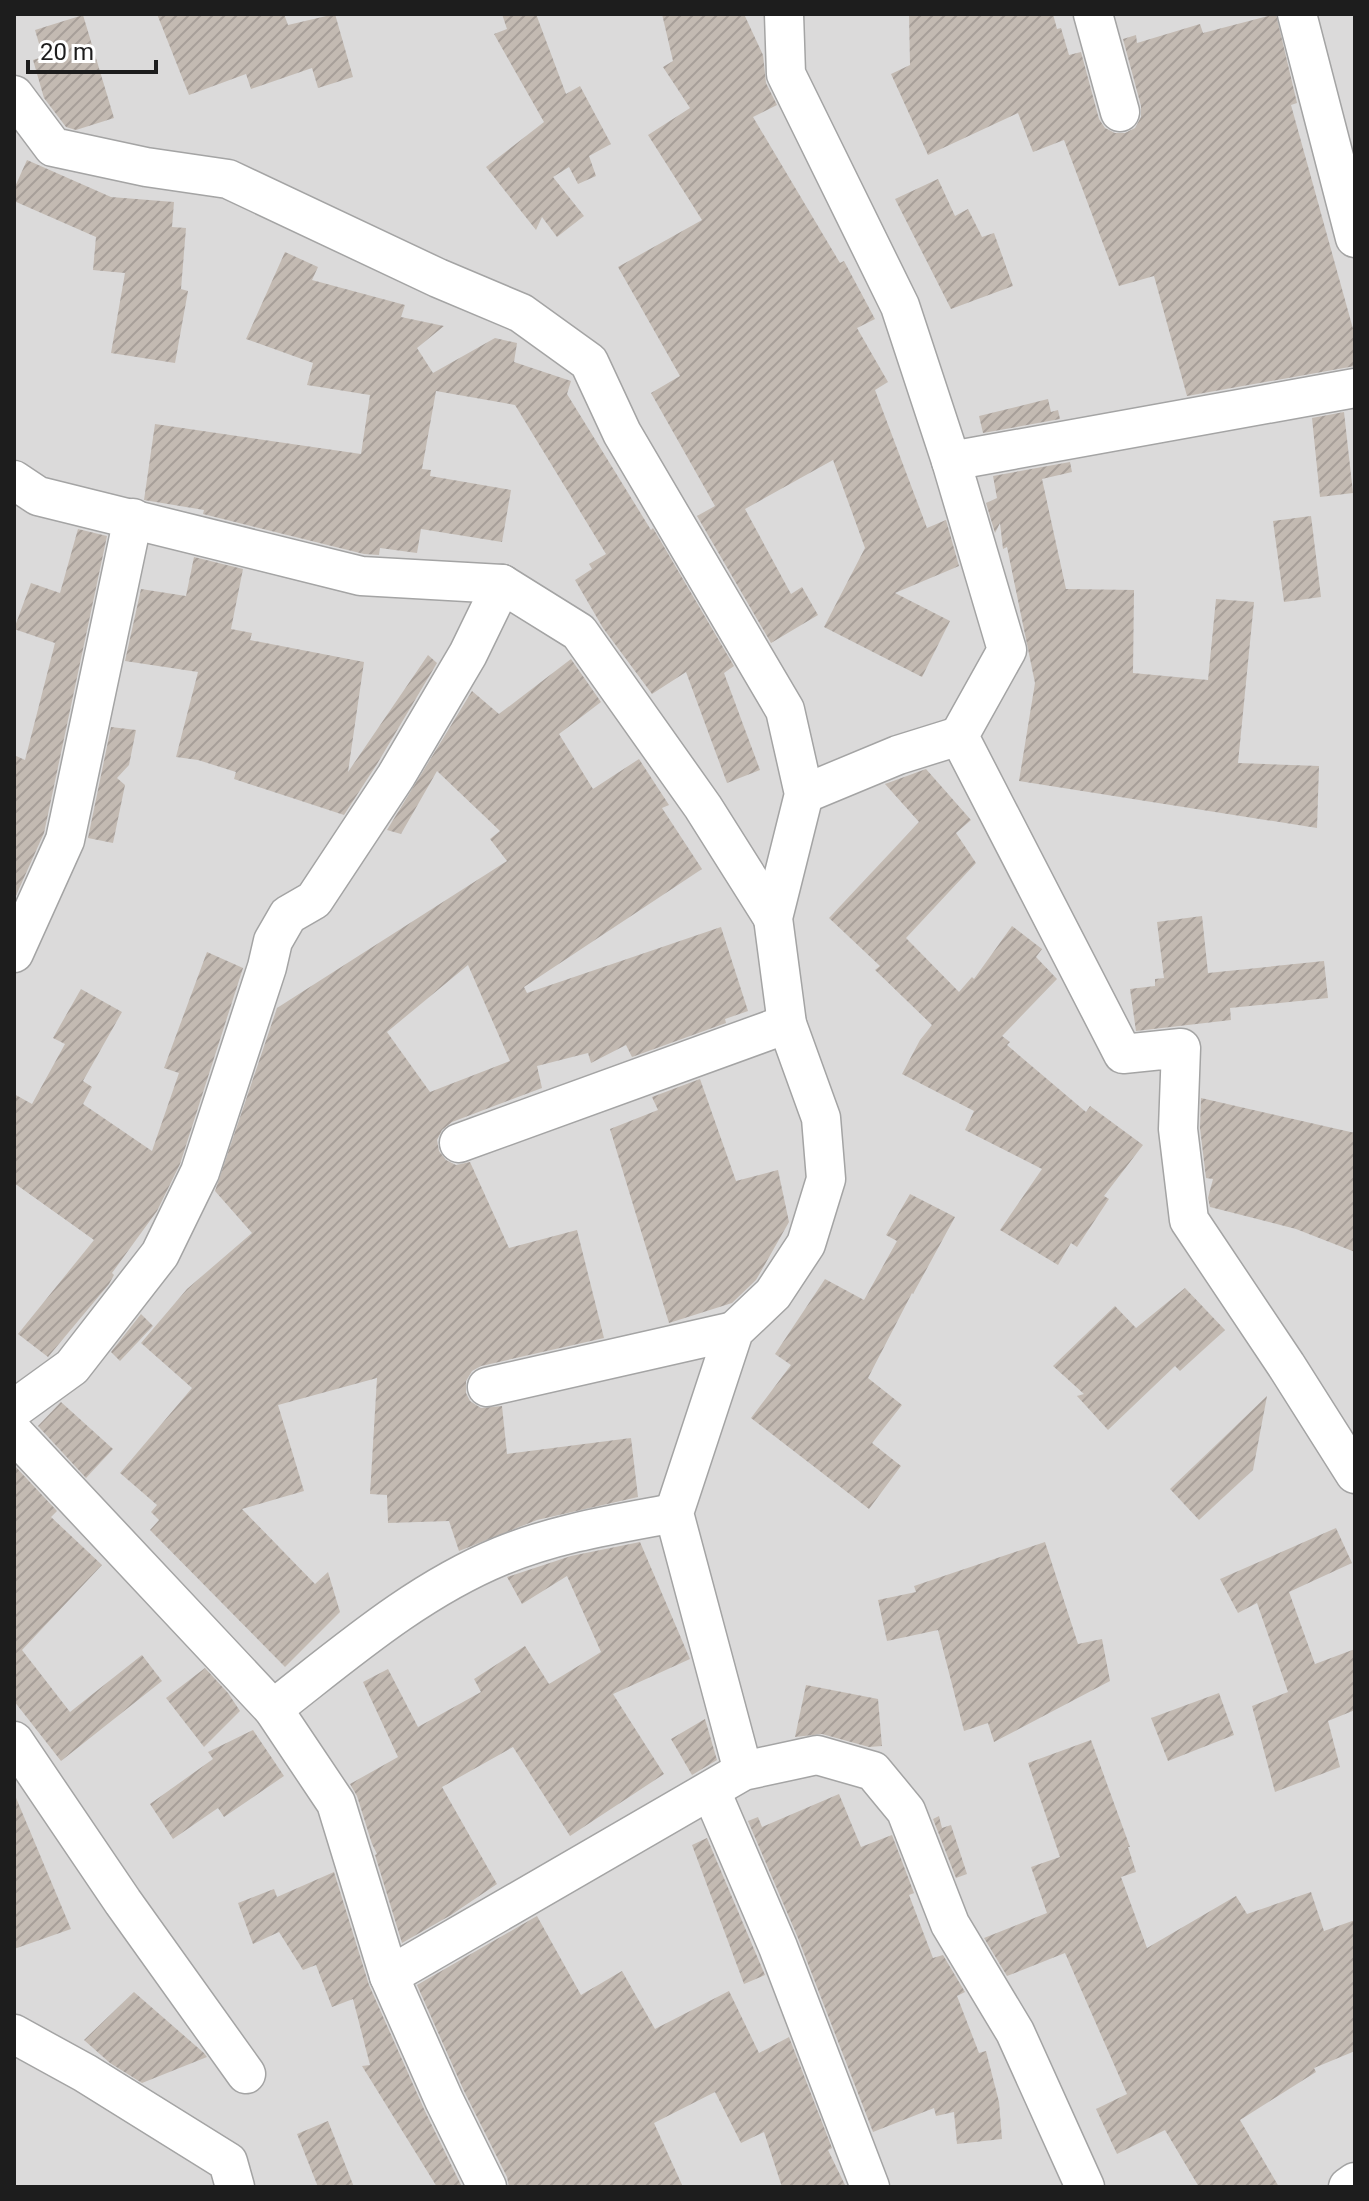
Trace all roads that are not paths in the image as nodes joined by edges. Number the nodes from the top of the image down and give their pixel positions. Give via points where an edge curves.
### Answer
1 (784, 14) edge
2 (1093, 14) edge
3 (1297, 14) edge
4 (14, 95) edge
5 (1120, 112) dead end
6 (1355, 238) edge
7 (1355, 388) edge
8 (951, 461) junction
9 (14, 480) edge
10 (133, 518) junction
11 (502, 584) junction
12 (959, 736) junction
13 (804, 794) junction
14 (773, 918) junction
15 (14, 953) edge
16 (787, 1024) junction
17 (459, 1143) dead end
18 (734, 1331) junction
19 (487, 1387) dead end
20 (14, 1409) edge
21 (14, 1433) edge
22 (1355, 1474) edge
23 (674, 1513) junction
24 (273, 1709) junction
25 (14, 1741) edge
26 (743, 1771) junction
27 (711, 1791) junction
28 (389, 1976) junction
29 (14, 2034) edge
30 (246, 2074) dead end
31 (1355, 2182) edge
32 (235, 2187) edge
33 (487, 2187) edge
34 (870, 2187) edge
35 (1085, 2187) edge
36 (1348, 2187) edge

1 - 8 street via 786,74 900,306
2 - 5 street
3 - 6 street
4 - 13 street via 53,147 228,179 521,313 589,362 622,433 785,710
7 - 8 street
8 - 12 street via 1007,650
9 - 10 street via 38,496
10 - 11 street via 361,576
10 - 15 street via 65,840
11 - 14 street via 579,632 703,807
11 - 20 street via 468,654 396,776 314,900 288,915 273,941 200,1172 160,1254 72,1367
12 - 13 street
12 - 22 street via 1123,1054 1181,1048 1178,1129 1189,1220
13 - 14 street
14 - 16 street
16 - 17 street
16 - 18 street via 821,1118 826,1179 806,1244 773,1294
18 - 19 street
18 - 23 street
21 - 24 street
23 - 24 street via 573,1532 501,1556 403,1608
23 - 26 street
24 - 28 street via 336,1803
25 - 30 street
26 - 27 street
26 - 35 street via 817,1755 873,1771 906,1811 950,1924 1015,2032
27 - 28 street
27 - 34 street via 778,1947
28 - 33 street
29 - 32 street via 228,2162
31 - 36 street

